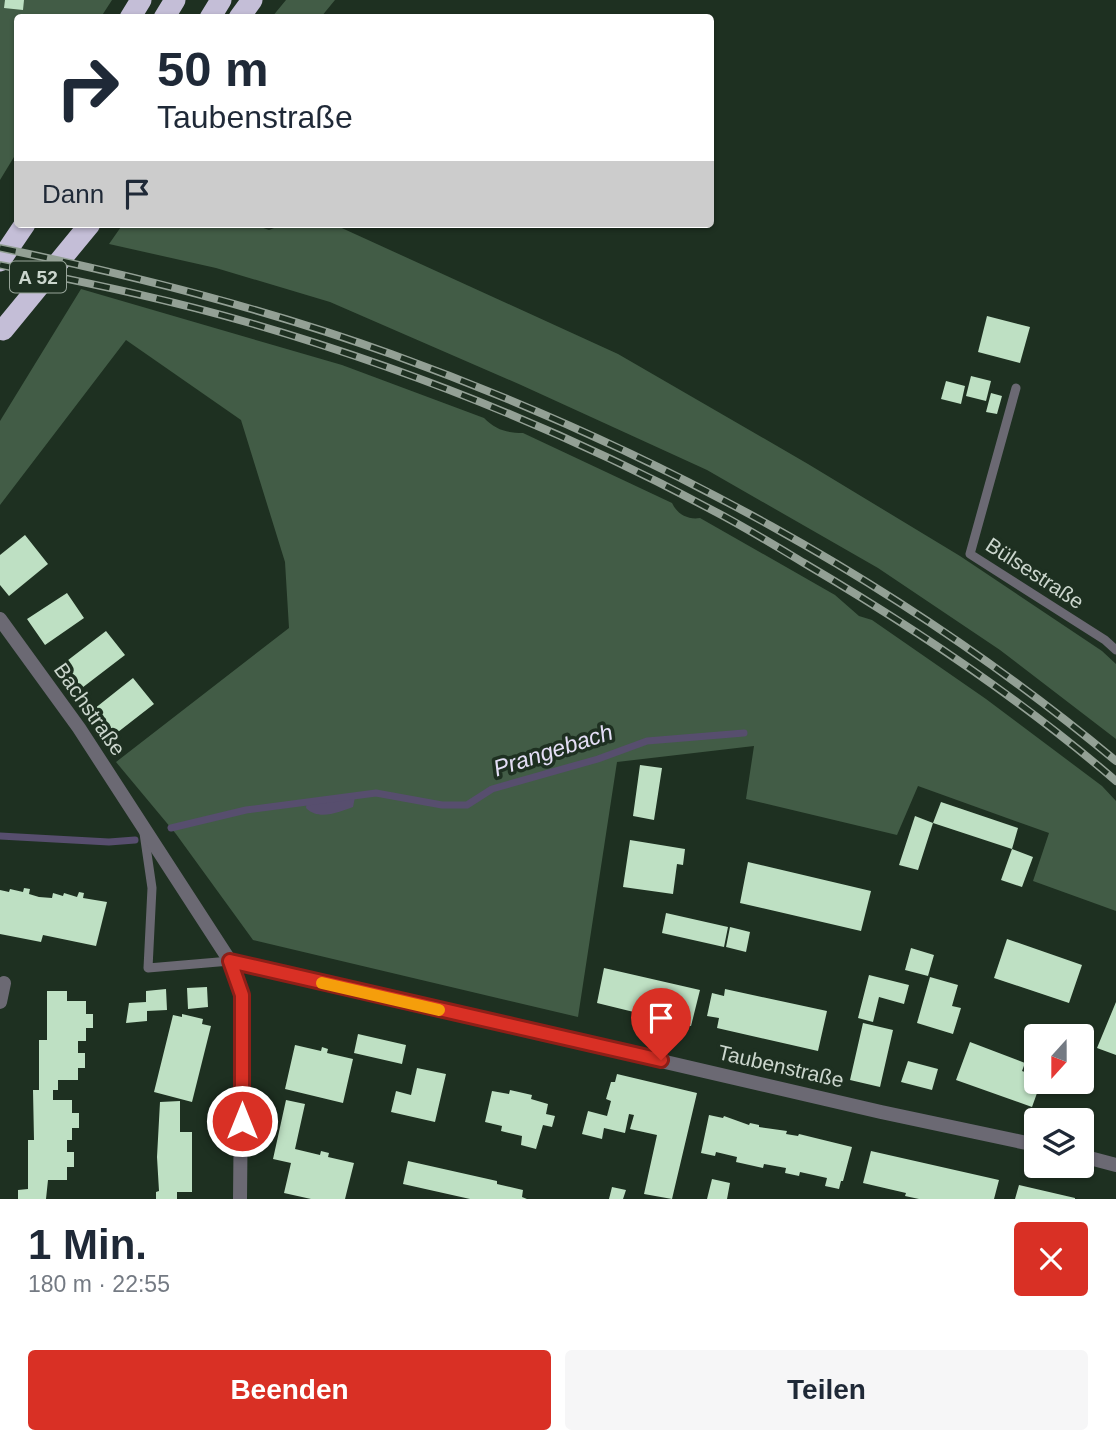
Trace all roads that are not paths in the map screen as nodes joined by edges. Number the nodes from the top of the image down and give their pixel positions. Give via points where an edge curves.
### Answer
1 (16, 228) edge
2 (22, 228) edge
3 (70, 228) edge
4 (87, 228) edge
5 (0, 259) edge
6 (2, 332) edge
7 (1016, 388) dead end
8 (0, 619) edge
9 (1116, 650) edge
10 (143, 824) junction
11 (230, 961) junction
12 (4, 983) dead end
13 (0, 1002) edge
14 (1024, 1142) edge
15 (1094, 1159) edge
16 (1116, 1165) edge
17 (240, 1199) edge

1 - 5 highway
2 - 5 highway, A 52
3 - 6 highway, A 52
4 - 6 highway
7 - 9 lane, Bülsestraße via 970,554
8 - 10 street, Bachstraße
10 - 11 street, Bachstraße
10 - 11 lane, Bachstraße via 152,888 148,968
11 - 14 street, Taubenstraße
11 - 17 street, Bachstraße via 242,995
12 - 13 street
15 - 16 street

